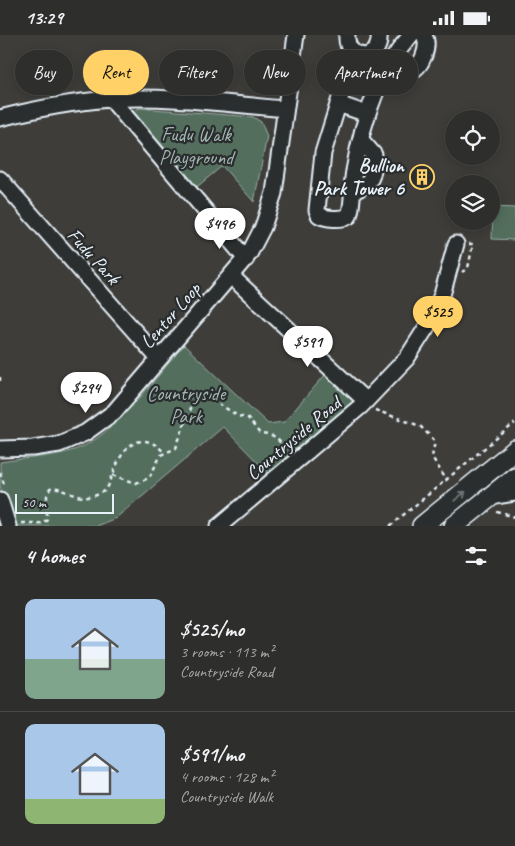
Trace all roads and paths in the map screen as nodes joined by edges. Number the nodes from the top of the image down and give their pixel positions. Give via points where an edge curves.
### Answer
1 (296, 35) edge
2 (379, 35) edge
3 (411, 35) edge
4 (424, 35) edge
5 (344, 36) edge
6 (351, 50) edge
7 (375, 50) edge
8 (401, 50) edge
9 (418, 63) edge
10 (341, 95) edge
11 (374, 95) edge
12 (111, 99) junction
13 (338, 104) junction
14 (285, 109) junction
15 (367, 114) junction
16 (0, 118) edge
17 (0, 179) edge
18 (456, 244) dead end
19 (246, 259) junction
20 (230, 276) junction
21 (159, 359) junction
22 (0, 377) edge
23 (0, 385) edge
24 (364, 404) junction
25 (515, 423) edge
26 (0, 449) edge
27 (515, 450) edge
28 (164, 453) junction
29 (292, 456) dead end
30 (113, 475) junction
31 (515, 477) edge
32 (448, 481) junction
33 (515, 493) edge
34 (0, 500) edge
35 (492, 505) junction
36 (515, 517) edge
37 (26, 523) dead end
38 (8, 526) edge
39 (219, 526) edge
40 (390, 526) edge
41 (422, 526) edge
42 (454, 526) edge

1 - 14 street, Lentor Loop
2 - 7 street via 379,45
3 - 8 street
4 - 9 street via 426,51
5 - 6 street
10 - 13 street
11 - 15 street
12 - 14 street via 167,99
12 - 16 street via 51,106
12 - 19 street
13 - 15 street
13 - 15 street via 323,153 319,215 323,218 347,217 351,210 352,192 365,186 372,178 374,155 361,140
14 - 19 street, Lentor Loop via 274,193 263,227
17 - 21 street, Fudu Park
18 - 24 street, Countryside Road via 442,295 428,325 407,358
19 - 20 street, Lentor Loop
20 - 21 street, Lentor Loop
20 - 24 street
21 - 26 street, Lentor Loop via 114,412 85,433 59,443
22 - 23 path
24 - 32 path via 420,425 436,441 432,457
24 - 39 street, Countryside Road
25 - 32 path
41 -> 27 main road
28 - 29 path via 176,448 192,403 205,395 238,416 248,418 260,434 279,439
28 - 30 path via 149,478 140,483
28 - 30 path via 149,442 130,445 117,462
30 - 37 path via 106,490 82,497 50,489 47,519 43,523
31 - 35 main road
32 - 40 path
33 - 35 street
34 - 38 street
35 - 36 path
35 - 42 main road

